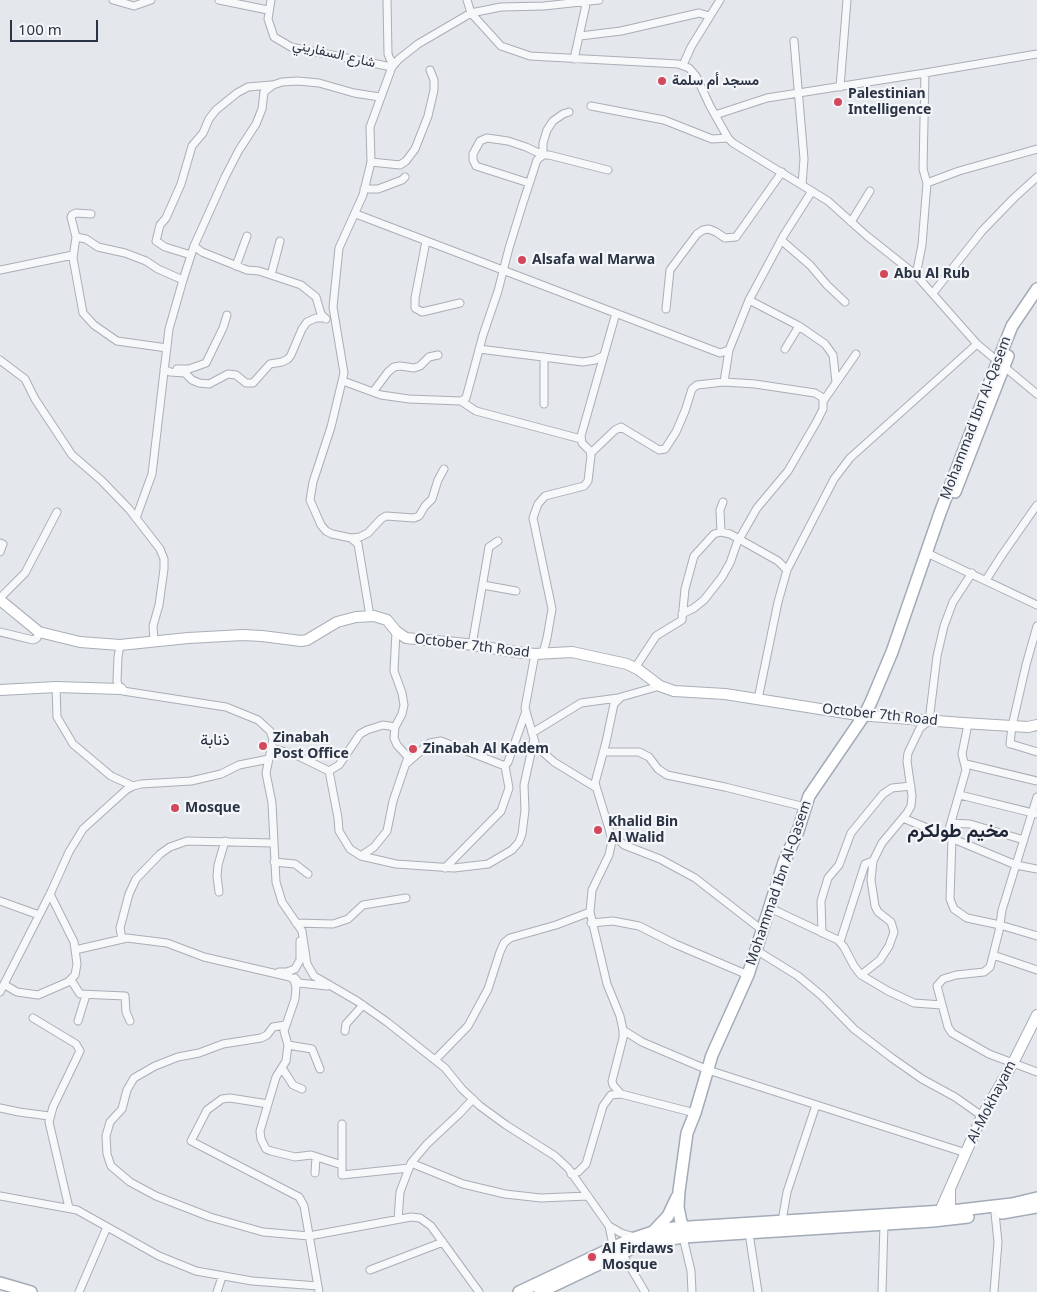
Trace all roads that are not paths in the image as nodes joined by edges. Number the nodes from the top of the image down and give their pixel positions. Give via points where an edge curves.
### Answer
1 (113, 0) edge
2 (151, 0) edge
3 (219, 0) edge
4 (271, 0) edge
5 (388, 0) edge
6 (467, 0) edge
7 (599, 0) edge
8 (720, 0) edge
9 (847, 0) edge
10 (587, 1) edge
11 (268, 10) junction
12 (471, 13) junction
13 (709, 16) junction
14 (580, 36) junction
15 (794, 41) dead end
16 (1037, 54) edge
17 (574, 59) junction
18 (393, 65) junction
19 (683, 65) junction
20 (430, 70) dead end
21 (925, 74) junction
22 (273, 85) junction
23 (840, 87) junction
24 (799, 92) junction
25 (380, 98) junction
26 (591, 106) dead end
27 (569, 112) dead end
28 (715, 115) junction
29 (728, 138) junction
30 (1037, 149) edge
31 (542, 155) junction
32 (371, 162) junction
33 (608, 170) dead end
34 (782, 172) junction
35 (405, 177) dead end
36 (1037, 177) edge
37 (927, 183) junction
38 (530, 184) junction
39 (802, 185) junction
40 (364, 189) junction
41 (812, 191) junction
42 (870, 191) dead end
43 (91, 214) dead end
44 (356, 214) junction
45 (851, 222) junction
46 (246, 236) dead end
47 (76, 238) junction
48 (781, 240) junction
49 (280, 241) dead end
50 (426, 241) junction
51 (194, 246) junction
52 (73, 255) junction
53 (191, 255) junction
54 (236, 266) junction
55 (0, 270) edge
56 (503, 270) junction
57 (271, 275) junction
58 (916, 275) junction
59 (183, 280) junction
60 (1037, 289) edge
61 (933, 293) junction
62 (1037, 298) edge
63 (749, 300) junction
64 (845, 302) dead end
65 (460, 303) dead end
66 (666, 309) dead end
67 (616, 313) junction
68 (226, 315) dead end
69 (325, 318) junction
70 (335, 322) junction
71 (798, 326) junction
72 (977, 344) junction
73 (167, 348) junction
74 (479, 349) junction
75 (785, 349) dead end
76 (729, 350) junction
77 (856, 354) dead end
78 (438, 355) dead end
79 (603, 356) junction
80 (544, 357) junction
81 (0, 360) edge
82 (1001, 364) junction
83 (164, 368) junction
84 (343, 381) junction
85 (724, 382) junction
86 (836, 382) junction
87 (373, 392) junction
88 (1037, 394) edge
89 (824, 400) junction
90 (461, 401) junction
91 (544, 404) dead end
92 (581, 439) junction
93 (591, 453) junction
94 (444, 469) dead end
95 (723, 502) dead end
96 (1037, 507) edge
97 (57, 512) dead end
98 (136, 518) junction
99 (721, 532) junction
100 (351, 538) junction
101 (739, 539) junction
102 (498, 541) dead end
103 (0, 543) edge
104 (0, 552) edge
105 (927, 553) junction
106 (788, 570) junction
107 (972, 573) junction
108 (986, 580) junction
109 (483, 585) junction
110 (516, 592) dead end
111 (0, 599) edge
112 (1036, 603) edge
113 (682, 614) junction
114 (370, 616) junction
115 (1037, 626) edge
116 (396, 631) junction
117 (0, 632) edge
118 (39, 632) junction
119 (154, 641) junction
120 (472, 644) junction
121 (120, 645) junction
122 (539, 653) junction
123 (635, 668) junction
124 (660, 686) junction
125 (56, 687) junction
126 (121, 689) junction
127 (0, 690) edge
128 (618, 698) junction
129 (758, 699) junction
130 (526, 711) junction
131 (864, 715) junction
132 (929, 720) junction
133 (968, 724) junction
134 (1037, 725) edge
135 (1012, 726) junction
136 (395, 727) junction
137 (533, 736) junction
138 (272, 748) junction
139 (603, 752) junction
140 (1037, 752) edge
141 (269, 759) junction
142 (966, 764) junction
143 (404, 766) junction
144 (505, 766) junction
145 (329, 771) junction
146 (1037, 781) edge
147 (133, 786) junction
148 (911, 786) junction
149 (595, 787) junction
150 (960, 795) junction
151 (1037, 798) edge
152 (805, 807) junction
153 (1035, 813) edge
154 (903, 818) junction
155 (951, 823) junction
156 (610, 832) junction
157 (950, 837) junction
158 (1024, 840) junction
159 (224, 841) junction
160 (273, 843) junction
161 (361, 856) junction
162 (873, 861) junction
163 (274, 862) junction
164 (1016, 865) junction
165 (446, 868) junction
166 (1037, 869) edge
167 (308, 874) dead end
168 (220, 892) dead end
169 (50, 894) junction
170 (406, 898) dead end
171 (0, 901) edge
172 (770, 908) junction
173 (590, 912) junction
174 (39, 915) junction
175 (296, 923) junction
176 (591, 923) junction
177 (1000, 925) junction
178 (762, 930) junction
179 (822, 933) junction
180 (1037, 936) edge
181 (122, 939) junction
182 (840, 942) junction
183 (75, 950) junction
184 (756, 950) junction
185 (993, 955) junction
186 (258, 970) junction
187 (1037, 970) edge
188 (748, 975) junction
189 (862, 975) junction
190 (314, 976) junction
191 (71, 980) junction
192 (309, 983) junction
193 (4, 985) junction
194 (334, 988) junction
195 (0, 992) edge
196 (86, 995) junction
197 (294, 1002) junction
198 (363, 1005) junction
199 (942, 1005) junction
200 (1037, 1015) edge
201 (33, 1018) dead end
202 (78, 1021) dead end
203 (130, 1021) dead end
204 (285, 1024) junction
205 (623, 1030) junction
206 (345, 1032) dead end
207 (288, 1045) junction
208 (435, 1060) junction
209 (1013, 1063) junction
210 (282, 1068) junction
211 (320, 1069) dead end
212 (708, 1070) junction
213 (1037, 1072) edge
214 (612, 1081) junction
215 (302, 1089) dead end
216 (621, 1094) junction
217 (473, 1099) junction
218 (268, 1104) junction
219 (816, 1105) junction
220 (603, 1106) junction
221 (0, 1108) edge
222 (695, 1113) junction
223 (50, 1116) junction
224 (982, 1116) junction
225 (342, 1124) dead end
226 (966, 1153) junction
227 (316, 1157) junction
228 (342, 1164) junction
229 (410, 1165) junction
230 (315, 1173) dead end
231 (571, 1174) junction
232 (679, 1191) junction
233 (0, 1196) edge
234 (588, 1196) junction
235 (1037, 1198) edge
236 (1037, 1207) edge
237 (70, 1208) junction
238 (946, 1214) junction
239 (995, 1214) junction
240 (685, 1215) junction
241 (398, 1219) junction
242 (782, 1221) junction
243 (884, 1224) junction
244 (709, 1225) junction
245 (609, 1226) junction
246 (106, 1227) junction
247 (653, 1232) junction
248 (684, 1233) junction
249 (749, 1233) junction
250 (310, 1236) junction
251 (636, 1237) junction
252 (442, 1242) junction
253 (610, 1249) junction
254 (622, 1253) junction
255 (370, 1270) dead end
256 (222, 1277) junction
257 (0, 1283) edge
258 (318, 1289) edge
259 (0, 1290) edge
260 (6, 1292) edge
261 (31, 1292) edge
262 (80, 1292) edge
263 (218, 1292) edge
264 (479, 1292) edge
265 (519, 1292) edge
266 (540, 1292) edge
267 (645, 1292) edge
268 (692, 1292) edge
269 (758, 1292) edge
270 (882, 1292) edge
271 (994, 1292) edge

1 - 2 street via 134,6
3 - 11 street
4 - 11 street
5 - 18 street via 388,54
6 - 12 street
7 - 10 street
8 - 13 street
9 - 23 street
10 - 12 street via 501,7
10 - 14 street
11 - 18 street, شارع السفاريني via 274,37 292,46
12 - 17 street via 501,46 530,56
12 - 18 street via 418,44
13 - 14 street via 699,13 621,31
13 - 19 street
14 - 17 street
15 - 24 street
16 - 21 street
17 - 19 street
18 - 25 street
19 - 28 street via 694,74
20 - 32 street via 434,90 415,149 400,165
21 - 23 street
21 - 37 street via 923,169
22 - 25 street via 298,81 318,83
22 - 51 street via 264,92 256,124 231,165
22 - 53 street via 248,87 237,93 216,110 192,146 181,184 160,225 156,241
23 - 24 street
24 - 28 street via 767,98
24 - 39 street via 804,159
25 - 32 street via 370,128
26 - 29 street via 664,120 712,140
27 - 31 street via 553,121 547,130
28 - 29 street
29 - 34 street
30 - 37 street
31 - 33 street
31 - 38 street via 537,160
31 - 38 street via 517,144 487,138 480,141 473,152 477,167
32 - 40 street
34 - 39 street
34 - 66 street via 736,237 725,238 709,229 697,234 670,270
35 - 40 street via 378,189
36 - 61 street via 982,231
37 - 58 street
38 - 56 street
39 - 41 street
40 - 44 street
41 - 45 street
41 - 48 street
42 - 45 street
43 - 47 street via 81,212 72,215
44 - 50 street
44 - 70 street via 340,248 333,307
45 - 58 street
46 - 54 street
47 - 52 street
47 - 59 street via 146,261
48 - 63 street
48 - 64 street
49 - 57 street
50 - 56 street
50 - 65 street via 415,308 422,312
51 - 53 street
51 - 54 street
52 - 55 street
52 - 73 street via 83,313 94,325 117,341
53 - 59 street
54 - 57 street
56 - 67 street
56 - 74 street
57 - 69 street via 309,290 318,300 320,313
58 - 61 street
59 - 73 street
60 - 82 main road, Mohammad Ibn Al-Qasem via 1012,326
61 - 72 street
62 - 82 main road, Mohammad Ibn Al-Qasem
63 - 71 street
63 - 76 street
67 - 76 street via 717,353
67 - 79 street
68 - 83 street via 206,363 189,369
69 - 70 street
69 - 83 street via 307,322 291,355 282,362 270,364 252,383 228,374 209,384 199,383 185,373 170,372
70 - 84 street via 343,362
71 - 75 street
71 - 86 street via 825,344 833,355
72 - 82 street
72 - 106 street via 844,464 829,486
73 - 83 street
74 - 80 street
74 - 90 street via 466,398
76 - 85 street
77 - 86 street
78 - 87 street via 429,357 414,368 395,367
79 - 80 street via 585,362
79 - 92 street
80 - 91 street
81 - 98 street via 25,379 72,455 101,480
82 - 88 street
82 - 105 main road, Mohammad Ibn Al-Qasem via 946,514
83 - 98 street via 152,474
84 - 87 street
84 - 100 street via 312,482 310,500 320,525 326,531
85 - 89 street via 816,393
85 - 93 street via 694,387 676,432 665,449 659,450 621,428
86 - 89 street
87 - 90 street via 409,399
89 - 101 street via 823,409 788,471 757,508
90 - 92 street via 476,411
92 - 93 street
93 - 122 street via 587,484 545,496 533,518 552,610 547,638
94 - 100 street via 432,499 419,516 386,516 368,533
95 - 99 street
96 - 108 street
97 - 111 street via 25,572
98 - 119 street via 158,545 164,559 159,605 153,626
99 - 101 street
99 - 113 street via 711,536 694,556
100 - 114 street via 358,544
101 - 106 street
101 - 113 street via 719,582 699,604
102 - 109 street via 489,547
103 - 104 street via 3,544
105 - 107 street
105 - 131 main road, Mohammad Ibn Al-Qasem via 892,652
106 - 129 street
107 - 108 street
107 - 132 street via 953,602 944,626
108 - 112 street
109 - 110 street
109 - 120 street
111 - 118 street
113 - 123 street via 679,623 656,636
114 - 116 street, October 7th Road via 387,620
114 - 119 street via 338,622 301,642 243,635
115 - 135 street
116 - 120 street, October 7th Road via 406,638
116 - 136 street via 394,671 404,705
117 - 118 street via 33,640
118 - 121 street via 80,642
119 - 121 street
120 - 122 street, October 7th Road
121 - 126 street via 117,681
122 - 123 street, October 7th Road via 572,652
122 - 130 street
123 - 124 street, October 7th Road
124 - 128 street
124 - 129 street, October 7th Road via 674,691
125 - 126 street
125 - 127 street
125 - 147 street via 57,717 73,744 111,776
126 - 138 street via 210,703 241,712 265,725 273,740
128 - 137 street via 581,703
128 - 139 street via 613,706
129 - 131 street, October 7th Road
130 - 137 street
130 - 144 street
131 - 132 street, October 7th Road
131 - 152 main road, Mohammad Ibn Al-Qasem via 820,777
132 - 133 street, October 7th Road
132 - 148 street via 920,728 908,753
133 - 135 street, October 7th Road
133 - 142 street via 962,754
134 - 135 street, October 7th Road
135 - 140 street via 1010,744
136 - 143 street via 395,742 408,757
136 - 145 street via 383,725 360,734 339,765
137 - 149 street via 541,752
137 - 165 street via 524,785 522,834 517,845 488,864
138 - 141 street
138 - 145 street
139 - 149 street
139 - 152 street via 639,752 650,757 667,775
141 - 147 street via 191,781
141 - 160 street via 266,773 272,803
142 - 146 street
142 - 150 street
143 - 144 street via 430,743 440,741
143 - 161 street via 387,830 374,847
144 - 165 street via 509,788 501,811
145 - 161 street via 338,831 350,849
147 - 169 street via 83,829
148 - 154 street via 910,806
148 - 179 street via 892,788 883,794 851,833 839,865 828,878 821,901
149 - 156 street
150 - 153 street
150 - 155 street
151 - 153 street
152 - 172 main road, Mohammad Ibn Al-Qasem
153 - 158 street
154 - 157 street
154 - 162 street
155 - 157 street
155 - 158 street via 970,824
156 - 173 street via 609,855 592,890
156 - 178 street via 624,845 695,878
157 - 164 street
157 - 177 street via 952,905 966,918
158 - 164 street
159 - 160 street
159 - 168 street via 217,876
159 - 181 street via 187,841 160,854 136,879 129,894 120,928
160 - 163 street
161 - 165 street via 396,864
162 - 182 street via 865,864
162 - 189 street via 871,880 875,906 894,929 880,960
163 - 167 street via 295,864
163 - 175 street via 278,893
164 - 166 street
164 - 177 street
169 - 174 street
169 - 183 street
170 - 175 street via 363,905 348,919 333,924
171 - 174 street
172 - 178 main road, Mohammad Ibn Al-Qasem
172 - 179 street
173 - 176 street
173 - 208 street via 510,938 504,943 488,989 468,1026
174 - 193 street
175 - 186 street via 301,953 295,969 287,972
175 - 190 street via 302,931 307,964
176 - 188 street via 613,921 639,926
176 - 205 street
177 - 180 street
177 - 185 street
178 - 184 main road, Mohammad Ibn Al-Qasem
179 - 182 street
181 - 183 street
181 - 186 street via 168,943 204,957
182 - 189 street
183 - 191 street via 77,968
184 - 188 main road, Mohammad Ibn Al-Qasem
184 - 224 street via 798,976 854,1030 892,1058
185 - 187 street
185 - 199 street via 987,971 940,980 937,989
186 - 197 street via 294,980
188 - 212 main road, Mohammad Ibn Al-Qasem via 718,1039
189 - 199 street via 914,1003
190 - 192 street via 304,969 296,972 297,981
190 - 194 street
191 - 193 street via 38,995 17,992
191 - 196 street via 80,994
192 - 194 street
192 - 197 street
193 - 195 street
194 - 198 street
196 - 202 street
196 - 203 street via 125,996
197 - 204 street
198 - 206 street via 346,1024
198 - 208 street
199 - 209 street via 952,1033 989,1054
200 - 209 street, Al-Mokhayam
201 - 223 street via 76,1044 80,1051
204 - 207 street via 284,1035
204 - 250 street via 272,1027 262,1038 223,1044 178,1057 134,1078 122,1109 110,1122 106,1136 107,1154 111,1166 120,1175 165,1200 210,1218 263,1232
205 - 212 street via 642,1042
205 - 214 street
207 - 210 street
207 - 211 street via 312,1049
208 - 217 street
209 - 213 street
209 - 224 street, Al-Mokhayam
210 - 215 street via 293,1084
210 - 218 street
212 - 219 street
212 - 222 main road, Mohammad Ibn Al-Qasem
214 - 216 street
214 - 220 street
216 - 220 street via 611,1095
216 - 222 street
217 - 229 street
217 - 231 street via 554,1156
218 - 227 street via 260,1132 266,1149 295,1157
218 - 250 street via 222,1099 207,1110 191,1141 299,1198 304,1206
219 - 226 street
219 - 242 street via 787,1192
220 - 231 street via 586,1164
221 - 223 street
222 - 232 main road via 687,1133
222 - 240 main road via 684,1188
223 - 237 street via 48,1122
224 - 226 street, Al-Mokhayam
225 - 228 street
226 - 238 street, Al-Mokhayam via 950,1189
227 - 228 street
227 - 230 street
228 - 229 street via 342,1175
229 - 234 street via 463,1184 505,1194 541,1198
229 - 241 street via 400,1192
231 - 234 street
232 - 247 main road via 668,1216
232 - 248 main road via 679,1217
233 - 237 street
234 - 245 street
235 - 238 main road
236 - 239 main road
237 - 246 street
238 - 239 main road
238 - 242 main road
238 - 243 main road
239 - 271 street via 998,1242
240 - 244 main road via 695,1222
240 - 248 main road
241 - 250 street
241 - 252 street via 424,1219
242 - 244 main road
243 - 249 main road
243 - 270 street
244 - 248 main road
245 - 251 street
245 - 253 street via 612,1235
246 - 256 street via 176,1264
246 - 262 street
247 - 248 main road
247 - 251 main road
248 - 249 main road
248 - 254 main road
248 - 268 street
249 - 269 street
250 - 258 street
251 - 253 main road
252 - 255 street
252 - 264 street
253 - 265 main road
254 - 266 main road
254 - 267 street
256 - 258 street
256 - 263 street
257 - 261 main road
259 - 260 main road

